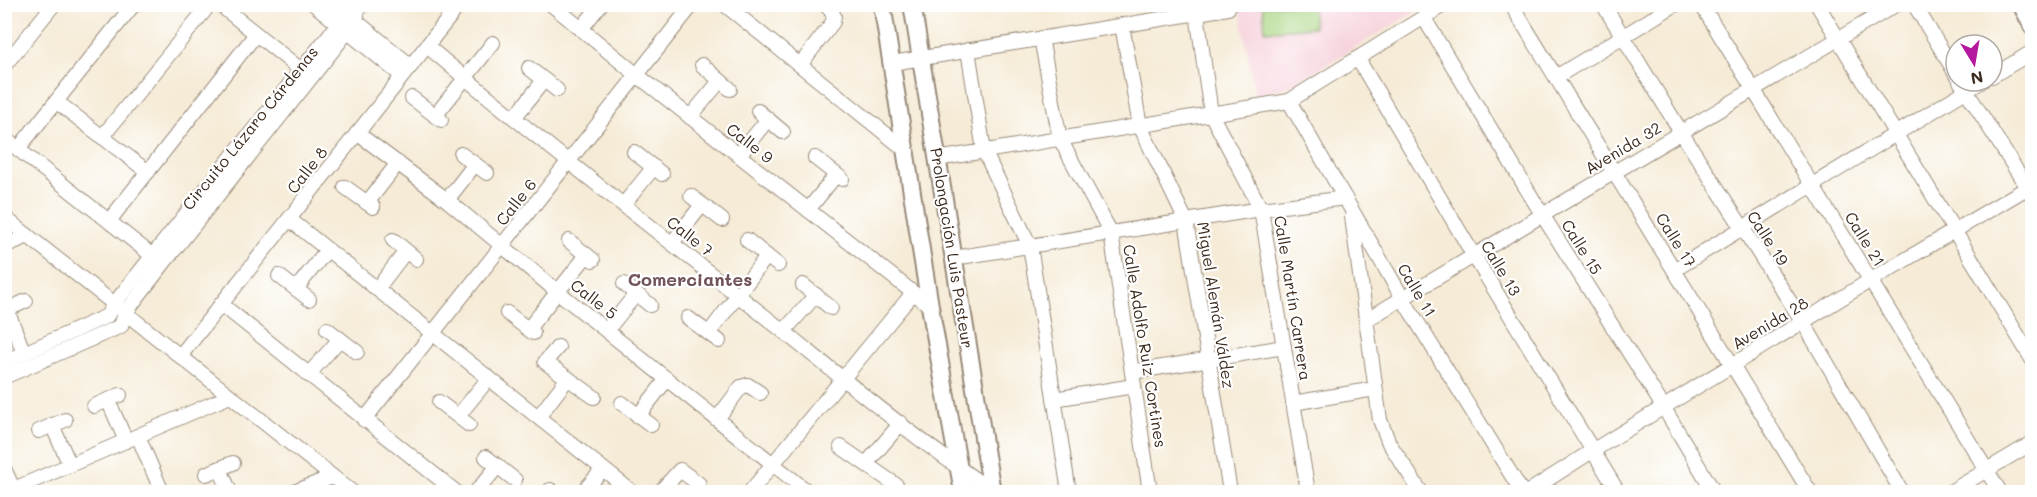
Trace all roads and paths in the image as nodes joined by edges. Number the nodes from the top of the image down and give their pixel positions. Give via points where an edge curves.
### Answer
1 (54, 4) edge
2 (134, 4) edge
3 (210, 4) edge
4 (219, 4) edge
5 (314, 4) edge
6 (335, 4) edge
7 (460, 4) edge
8 (551, 4) edge
9 (601, 4) edge
10 (693, 4) edge
11 (724, 4) edge
12 (824, 4) edge
13 (882, 4) edge
14 (912, 4) edge
15 (1445, 4) edge
16 (1603, 4) edge
17 (1676, 4) edge
18 (1701, 4) edge
19 (1817, 4) edge
20 (1897, 4) edge
21 (1914, 4) edge
22 (2020, 4) edge
23 (1513, 5) edge
24 (1228, 8) dead end
25 (1197, 13) junction
26 (352, 17) edge
27 (1424, 18) junction
28 (1122, 25) junction
29 (2032, 25) edge
30 (581, 29) junction
31 (482, 33) dead end
32 (256, 34) junction
33 (1623, 37) junction
34 (1041, 38) junction
35 (1839, 40) junction
36 (427, 46) junction
37 (968, 50) junction
38 (2032, 52) edge
39 (1944, 54) edge
40 (921, 58) junction
41 (1358, 59) junction
42 (6, 62) edge
43 (892, 63) junction
44 (702, 65) dead end
45 (800, 65) junction
46 (529, 68) dead end
47 (2004, 68) edge
48 (301, 70) junction
49 (406, 71) junction
50 (637, 75) junction
51 (1556, 77) junction
52 (465, 78) junction
53 (544, 80) junction
54 (557, 90) dead end
55 (1752, 91) junction
56 (1953, 93) edge
57 (1968, 93) edge
58 (412, 98) dead end
59 (1289, 101) junction
60 (57, 102) junction
61 (1211, 114) junction
62 (515, 117) junction
63 (690, 117) junction
64 (1140, 126) junction
65 (783, 132) dead end
66 (1680, 132) junction
67 (357, 133) junction
68 (1896, 135) junction
69 (102, 137) junction
70 (4, 138) edge
71 (1060, 139) junction
72 (18, 149) junction
73 (907, 151) junction
74 (984, 151) junction
75 (634, 152) dead end
76 (461, 154) dead end
77 (739, 155) junction
78 (815, 158) dead end
79 (937, 159) junction
80 (569, 161) junction
81 (398, 164) junction
82 (148, 172) junction
83 (1614, 172) junction
84 (1811, 185) junction
85 (345, 187) dead end
86 (2031, 189) edge
87 (447, 200) junction
88 (1348, 203) junction
89 (624, 204) junction
90 (1261, 209) junction
91 (808, 210) junction
92 (1543, 216) junction
93 (4, 217) edge
94 (289, 219) junction
95 (722, 220) dead end
96 (109, 221) junction
97 (1186, 221) junction
98 (1741, 227) junction
99 (1956, 231) junction
100 (1111, 233) junction
101 (28, 236) junction
102 (393, 240) dead end
103 (747, 240) dead end
104 (569, 241) dead end
105 (672, 243) junction
106 (4, 246) edge
107 (502, 246) junction
108 (1030, 246) junction
109 (327, 250) junction
110 (1474, 256) junction
111 (954, 258) junction
112 (158, 260) junction
113 (1674, 270) junction
114 (279, 276) dead end
115 (1871, 280) junction
116 (624, 284) dead end
117 (803, 285) dead end
118 (296, 289) junction
119 (377, 289) junction
120 (558, 292) junction
121 (913, 292) junction
122 (636, 294) junction
123 (738, 295) junction
124 (816, 296) junction
125 (309, 299) dead end
126 (1403, 299) junction
127 (26, 301) dead end
128 (221, 304) junction
129 (650, 305) dead end
130 (930, 306) junction
131 (831, 308) dead end
132 (120, 309) junction
133 (6, 310) edge
134 (507, 314) dead end
135 (688, 318) dead end
136 (1366, 320) junction
137 (1803, 322) junction
138 (327, 329) dead end
139 (607, 330) junction
140 (784, 332) junction
141 (433, 333) junction
142 (340, 339) junction
143 (558, 347) dead end
144 (1284, 347) junction
145 (357, 352) dead end
146 (24, 353) junction
147 (180, 356) junction
148 (2032, 359) edge
149 (1208, 360) junction
150 (4, 362) edge
151 (1733, 365) junction
152 (308, 375) junction
153 (4, 377) edge
154 (489, 378) junction
155 (568, 378) junction
156 (843, 378) junction
157 (667, 379) junction
158 (1133, 379) junction
159 (1375, 389) junction
160 (760, 393) dead end
161 (230, 396) junction
162 (594, 397) dead end
163 (1054, 399) junction
164 (439, 402) dead end
165 (1293, 403) junction
166 (622, 404) dead end
167 (94, 406) dead end
168 (1664, 408) junction
169 (538, 416) junction
170 (639, 416) junction
171 (717, 419) junction
172 (364, 420) junction
173 (901, 423) junction
174 (651, 425) dead end
175 (39, 431) dead end
176 (132, 439) junction
177 (2032, 443) edge
178 (841, 447) dead end
179 (1592, 451) junction
180 (486, 458) dead end
181 (233, 463) dead end
182 (773, 464) junction
183 (866, 464) junction
184 (70, 465) junction
185 (498, 466) junction
186 (959, 468) junction
187 (4, 469) edge
188 (220, 469) junction
189 (603, 469) junction
190 (1986, 470) junction
191 (206, 474) dead end
192 (332, 477) junction
193 (516, 480) dead end
194 (699, 484) dead end
195 (10, 491) edge
196 (162, 492) edge
197 (230, 492) edge
198 (294, 492) edge
199 (352, 492) edge
200 (456, 492) edge
201 (476, 492) edge
202 (583, 492) edge
203 (632, 492) edge
204 (660, 492) edge
205 (750, 492) edge
206 (808, 492) edge
207 (899, 492) edge
208 (963, 492) edge
209 (992, 492) edge
210 (1069, 492) edge
211 (1150, 492) edge
212 (1230, 492) edge
213 (1308, 492) edge
214 (1421, 492) edge
215 (1522, 492) edge
216 (1528, 492) edge
217 (1618, 492) edge
218 (1714, 492) edge
219 (1810, 492) edge
220 (1902, 492) edge
221 (1950, 492) edge
222 (2000, 492) edge

1 - 42 street
2 - 60 street
3 - 69 street
4 - 32 street
5 - 26 street
6 - 26 street
7 - 36 street, Calle 8
8 - 30 street, Calle 9
9 - 30 street
10 - 50 street, Calle 6
11 - 45 street
12 - 45 street via 834,16 833,22
13 - 43 main road, Prolongación Luis Pasteur
14 - 40 main road, Prolongación Luis Pasteur
15 - 27 street
16 - 33 street, Calle 19
17 - 33 street
18 - 55 street, Calle 21
19 - 35 street
20 - 35 street, Avenida 32
21 - 39 street
22 - 29 main road
23 - 51 street, Calle 17
24 - 25 street
25 - 28 street
25 - 61 street, Calle Martín Carrera
26 - 48 street, Circuito Lázaro Cárdenas
26 - 49 street
26 - 112 street, Circuito Lázaro Cárdenas
27 - 41 street
27 - 92 street, Calle 15
28 - 34 street
28 - 64 street, Miguel Alemán Váldez
30 - 50 street, Calle 9
31 - 52 street via 496,46
32 - 48 street
32 - 82 street
33 - 51 street
33 - 66 street, Calle 19
34 - 37 street
34 - 71 street, Calle Adolfo Ruiz Cortines
35 - 55 street, Avenida 32
35 - 68 street
36 - 49 street, Calle 8
36 - 52 street, Calle 7
37 - 40 street
37 - 74 street
38 - 47 street
40 - 43 street
40 - 79 main road, Prolongación Luis Pasteur
41 - 59 street
41 - 110 street, Calle 13
43 - 73 main road, Prolongación Luis Pasteur
44 - 63 street via 725,85
45 - 73 street
46 - 53 street
48 - 112 street, Circuito Lázaro Cárdenas
49 - 67 street, Calle 8
50 - 63 street, Calle 9
50 - 80 street, Calle 6
51 - 83 street, Calle 17
52 - 58 street via 438,118
52 - 62 street, Calle 7
53 - 54 street
53 - 62 street
55 - 66 street, Avenida 32
55 - 84 street, Calle 21
56 - 68 street
57 - 86 street
59 - 61 street
59 - 88 street, Calle 11
60 - 69 street
60 - 72 street
61 - 64 street
61 - 90 street, Calle Martín Carrera
62 - 80 street, Calle 7
63 - 77 street, Calle 9
64 - 71 street
64 - 97 street, Miguel Alemán Váldez
65 - 77 street via 763,115
66 - 83 street, Avenida 32
66 - 98 street, Calle 19
67 - 81 street, Calle 5
67 - 94 street, Calle 8
68 - 84 street
68 - 99 street
69 - 82 street
70 - 72 street
71 - 74 street
71 - 100 street, Calle Adolfo Ruiz Cortines
72 - 96 street
73 - 130 main road, Prolongación Luis Pasteur
74 - 79 street
74 - 108 street
75 - 89 street via 658,171
76 - 87 street via 481,168
77 - 91 street, Calle 9
78 - 91 street via 840,178
79 - 111 main road, Prolongación Luis Pasteur
80 - 89 street, Calle 7
80 - 107 street, Calle 6
81 - 85 street via 370,205
81 - 87 street, Calle 5
82 - 96 street
83 - 92 street, Avenida 32
83 - 113 street, Calle 17
84 - 98 street
84 - 115 street, Calle 21
86 - 99 street, Avenida 28
87 - 107 street, Calle 5
88 - 90 street
88 - 126 street, Calle 11
88 - 136 street
89 - 105 street, Calle 7
90 - 97 street
90 - 144 street, Calle Martín Carrera
91 - 121 street, Calle 9
92 - 110 street, Avenida 32
92 - 168 street, Calle 15
93 - 101 street
94 - 109 street
94 - 128 street, Calle 8
95 - 105 street via 696,201
96 - 112 street
97 - 100 street
97 - 149 street, Miguel Alemán Váldez
98 - 113 street
98 - 137 street, Calle 19
99 - 115 street, Avenida 28
99 - 148 street
100 - 108 street
100 - 158 street, Calle Adolfo Ruiz Cortines
101 - 106 street
101 - 132 street
102 - 119 street via 411,255
103 - 123 street via 772,261
104 - 120 street via 591,258
105 - 123 street, Calle 7
107 - 120 street, Calle 5
107 - 141 street, Calle 6
108 - 111 street
108 - 163 street
109 - 118 street
109 - 119 street
110 - 126 street, Avenida 32
110 - 179 street, Calle 13
111 - 209 main road, Prolongación Luis Pasteur
112 - 132 street, Circuito Lázaro Cárdenas
113 - 151 street, Calle 17
114 - 118 street
115 - 137 street, Avenida 28
115 - 190 street, Calle 21
116 - 122 street
117 - 124 street
118 - 125 street
119 - 141 street
120 - 134 street via 532,332
120 - 139 street, Calle 5
121 - 130 street, Calle 9
121 - 156 street
122 - 129 street
122 - 139 street
123 - 135 street via 714,337
123 - 140 street, Calle 7
124 - 131 street
124 - 140 street
126 - 136 street, Avenida 32
126 - 215 street, Calle 11
127 - 133 street
128 - 147 street, Calle 8
128 - 152 street
130 - 186 main road, Prolongación Luis Pasteur
132 - 146 street
132 - 147 street
132 - 153 street via 121,326
133 - 146 street
136 - 159 street
137 - 151 street, Avenida 28
137 - 220 street, Calle 19
138 - 142 street
139 - 157 street, Calle 5
140 - 156 street, Calle 7
141 - 154 street
141 - 172 street, Calle 6
142 - 145 street
142 - 152 street
143 - 155 street via 545,362
144 - 149 street
144 - 165 street, Calle Martín Carrera
146 - 150 street
147 - 161 street
149 - 158 street
149 - 212 street, Miguel Alemán Váldez
151 - 168 street, Avenida 28
151 - 219 street, Calle 17
152 - 172 street
154 - 164 street via 464,420
154 - 169 street
155 - 162 street
155 - 169 street
156 - 173 street, Calle 7
156 - 182 street
157 - 170 street
157 - 171 street, Calle 5
158 - 163 street
158 - 211 street, Calle Adolfo Ruiz Cortines
159 - 165 street
159 - 214 street via 1389,443
160 - 171 street via 748,385 741,387
161 - 176 street
161 - 192 street
163 - 210 street
165 - 213 street, Calle Martín Carrera
166 - 170 street
167 - 176 street via 114,397
168 - 179 street, Avenida 28
168 - 218 street, Calle 15
169 - 189 street
170 - 174 street
171 - 182 street, Calle 5
172 - 200 street
173 - 183 street
173 - 186 street, Calle 7
175 - 184 street via 59,422
176 - 184 street
176 - 196 street
177 - 190 street
178 - 183 street
179 - 216 street, Avenida 28
179 - 217 street, Calle 13
180 - 185 street
181 - 188 street
182 - 205 street
182 - 206 street, Calle 5
183 - 207 street via 896,485
184 - 195 street
185 - 193 street
185 - 201 street
186 - 208 main road, Prolongación Luis Pasteur
186 - 209 street, Calle 7
187 - 195 street
188 - 191 street
188 - 197 street
189 - 202 street
189 - 203 street
190 - 221 street
190 - 222 street, Calle 21
192 - 198 street
192 - 199 street
194 - 204 street via 680,470

